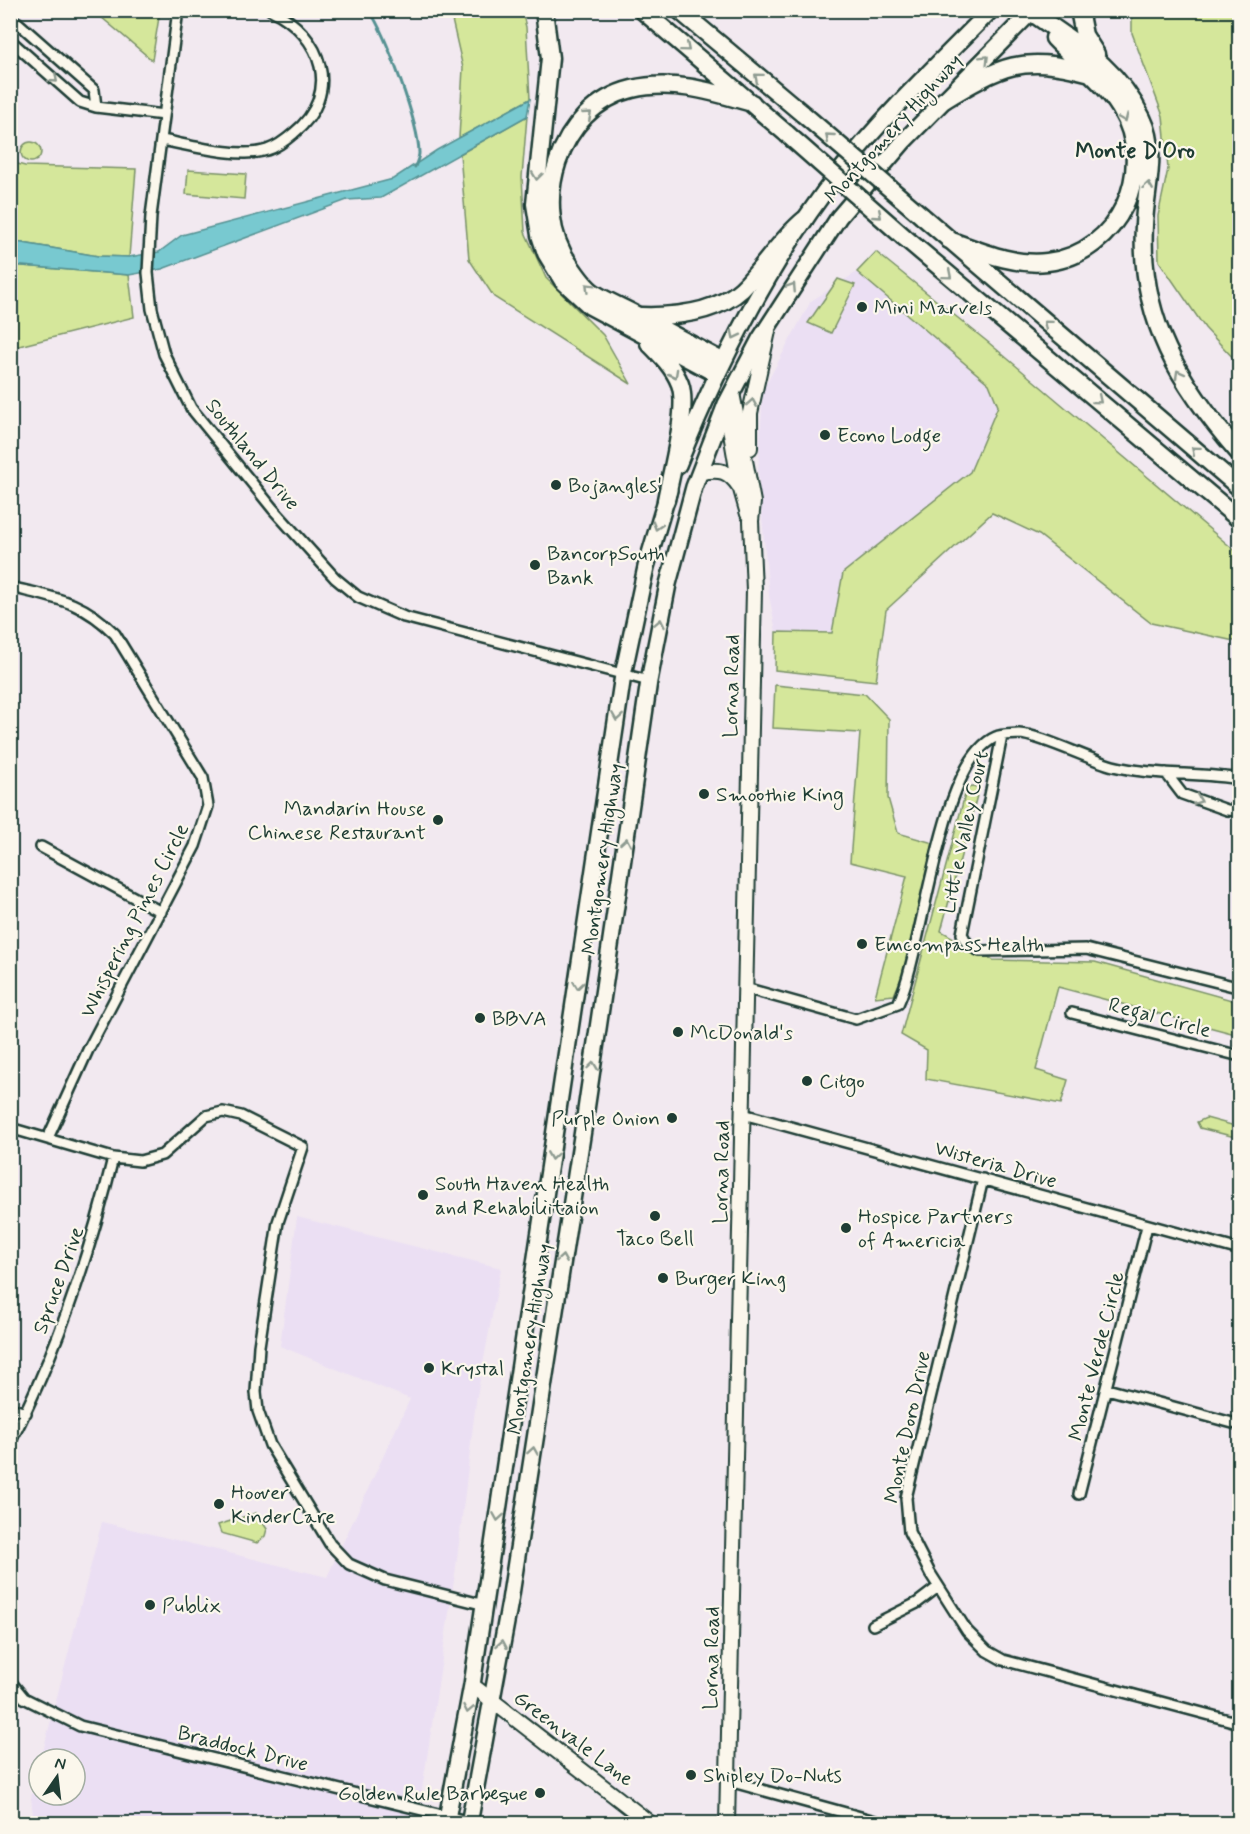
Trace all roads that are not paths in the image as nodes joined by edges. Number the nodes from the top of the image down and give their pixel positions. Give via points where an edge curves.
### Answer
1 (178, 10) edge
2 (271, 10) edge
3 (544, 10) edge
4 (642, 10) edge
5 (679, 10) edge
6 (991, 10) edge
7 (1079, 10) edge
8 (1031, 11) edge
9 (10, 22) edge
10 (10, 40) edge
11 (1094, 66) junction
12 (944, 100) junction
13 (752, 103) junction
14 (96, 106) junction
15 (164, 116) junction
16 (161, 140) junction
17 (804, 220) junction
18 (949, 240) junction
19 (772, 318) junction
20 (638, 323) junction
21 (720, 368) junction
22 (729, 399) junction
23 (1239, 454) edge
24 (748, 462) junction
25 (701, 472) junction
26 (740, 486) junction
27 (1239, 488) edge
28 (666, 500) junction
29 (1239, 520) edge
30 (751, 521) junction
31 (10, 587) edge
32 (623, 675) junction
33 (649, 681) junction
34 (1002, 736) junction
35 (1166, 773) junction
36 (1239, 779) edge
37 (1239, 811) edge
38 (41, 847) dead end
39 (161, 912) junction
40 (1239, 986) edge
41 (745, 988) junction
42 (1072, 1013) dead end
43 (1239, 1056) edge
44 (743, 1114) junction
45 (10, 1128) edge
46 (48, 1138) junction
47 (113, 1158) junction
48 (983, 1179) junction
49 (1147, 1226) junction
50 (1239, 1250) edge
51 (1107, 1389) junction
52 (10, 1408) edge
53 (26, 1413) junction
54 (1239, 1425) edge
55 (10, 1443) edge
56 (1079, 1494) dead end
57 (938, 1587) junction
58 (485, 1605) junction
59 (873, 1625) dead end
60 (10, 1681) edge
61 (472, 1685) junction
62 (492, 1701) junction
63 (1239, 1723) edge
64 (729, 1781) junction
65 (446, 1820) edge
66 (473, 1823) edge
67 (651, 1824) edge
68 (727, 1824) edge
69 (886, 1824) edge

1 - 15 street, Southland Drive
2 - 16 street via 293,24 315,52 322,87 311,116 288,138 264,152
3 -> 20 highway via 550,58 536,184 540,235 553,268 576,294 590,306
4 -> 13 highway
18 -> 5 highway, bridge
6 - 17 main road, Montgomery Highway via 868,138
7 - 11 highway
8 - 11 highway
12 -> 8 main road, Montgomery Highway
9 - 14 street via 17,22 94,90
10 -> 14 street via 81,102
11 - 12 highway via 1016,66 994,71
11 -> 18 highway via 1120,109 1135,154 1130,191 1116,222 1094,243 1065,258 1047,262 1007,260
23 -> 11 highway via 1182,380 1161,340 1149,299 1143,244 1151,160 1149,141 1143,119 1126,90
19 -> 12 main road, Montgomery Highway via 839,217 878,169
20 -> 13 highway via 592,292 554,237 549,192 557,159 577,125 604,101 631,89 668,85 698,88
13 -> 29 highway, bridge
14 - 15 street
15 - 16 street, Southland Drive
16 - 32 street, Southland Drive via 148,273 152,309 164,354 191,408 273,509 358,597 404,617
17 - 20 highway via 741,290 694,312
17 -> 21 main road, Montgomery Highway via 742,321
27 -> 18 highway
19 - 22 main road, Montgomery Highway
24 -> 19 street via 750,413
20 - 21 highway
20 -> 28 highway via 681,386 681,416
21 - 22 main road
21 - 28 main road, Montgomery Highway
22 - 24 street, Lorna Road
22 - 25 main road, Montgomery Highway
22 - 26 street, Lorna Road
24 - 30 street, Lorna Road
25 - 26 street via 730,472
33 -> 25 main road, Montgomery Highway via 668,584
26 - 30 street, Lorna Road
28 -> 32 main road, Montgomery Highway via 646,567
30 - 41 street, Lorna Road via 754,590
31 - 39 street, Whispering Pines Circle via 76,603 99,617 115,634 203,778 208,806 195,846
32 - 33 street, Southland Drive
32 -> 58 main road, Montgomery Highway
62 -> 33 main road, Montgomery Highway via 585,1117
34 - 35 street via 1022,734 1114,766
34 - 40 street, Little Valley Court via 983,842 964,918 962,934 968,945 980,951 1086,949
34 - 41 street via 975,755 961,776 927,895 906,989 898,1004 856,1019
35 - 36 street
35 -> 37 street via 1182,794
38 - 39 street
39 - 46 street, Whispering Pines Circle via 88,1050
41 - 44 street, Lorna Road
42 - 43 street, Regal Circle
44 - 48 street, Wisteria Drive
44 - 64 street, Lorna Road
45 - 46 street
46 - 47 street
47 - 53 street, Spruce Drive via 69,1310
47 - 58 street via 140,1161 162,1155 198,1122 223,1112 241,1116 303,1147 278,1222 259,1346 258,1410 270,1444 330,1544 349,1564 393,1582
48 - 49 street, Wisteria Drive
48 - 57 street, Monte Doro Drive via 906,1498 909,1532
49 - 50 street, Wisteria Drive
49 - 51 street, Monte Verde Circle
51 - 54 street
51 - 56 street, Monte Verde Circle
52 - 53 street
53 - 55 street, Spruce Drive
57 - 59 street via 917,1603
57 - 63 street, Monte Doro Drive via 967,1631 987,1651 1003,1660
58 - 61 main road, Montgomery Highway
60 - 65 street, Braddock Drive via 24,1698 80,1726
61 - 62 street, Greenvale Lane
61 -> 65 main road, Montgomery Highway
62 - 66 main road, Montgomery Highway
62 - 67 street, Greenvale Lane
64 - 68 street, Lorna Road
64 - 69 street
65 - 66 street, Braddock Drive

